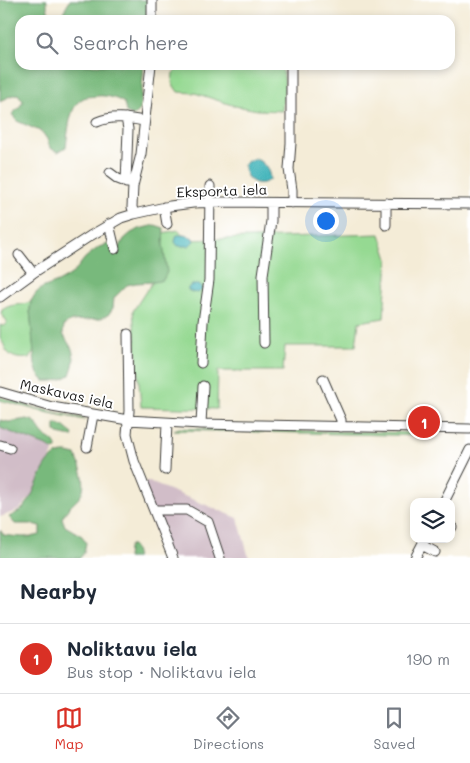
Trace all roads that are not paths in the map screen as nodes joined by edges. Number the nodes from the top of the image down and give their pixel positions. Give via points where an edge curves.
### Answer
1 (152, 0) edge
2 (152, 15) edge
3 (150, 70) edge
4 (291, 70) edge
5 (126, 118) junction
6 (144, 121) junction
7 (97, 122) dead end
8 (110, 173) dead end
9 (130, 183) junction
10 (210, 186) dead end
11 (210, 203) junction
12 (271, 203) junction
13 (292, 203) junction
14 (386, 203) junction
15 (470, 204) edge
16 (164, 208) junction
17 (134, 214) junction
18 (109, 224) junction
19 (167, 224) dead end
20 (386, 225) dead end
21 (115, 249) dead end
22 (19, 255) dead end
23 (33, 273) junction
24 (0, 297) edge
25 (128, 334) dead end
26 (264, 343) dead end
27 (201, 363) dead end
28 (323, 379) dead end
29 (203, 386) dead end
30 (0, 392) edge
31 (93, 414) junction
32 (128, 420) junction
33 (167, 423) junction
34 (200, 424) junction
35 (341, 427) junction
36 (470, 429) edge
37 (0, 445) edge
38 (87, 447) dead end
39 (10, 448) dead end
40 (470, 450) edge
41 (165, 470) dead end
42 (446, 498) edge
43 (154, 510) junction
44 (422, 543) edge
45 (424, 543) edge
46 (435, 552) dead end
47 (173, 558) edge
48 (220, 558) edge
49 (415, 558) edge

1 - 2 street
3 - 6 street
4 - 13 street via 289,169
5 - 6 street
5 - 7 street
5 - 9 street
6 - 9 street via 141,154
8 - 9 street
9 - 17 street
10 - 11 street
11 - 12 street, Eksporta iela
11 - 16 street, Eksporta iela
11 - 27 street via 209,280
12 - 13 street, Eksporta iela
12 - 26 street via 263,275
13 - 14 street, Eksporta iela
14 - 15 street, Eksporta iela
14 - 20 street
16 - 17 street, Eksporta iela
16 - 19 street
17 - 18 street, Eksporta iela
18 - 21 street
18 - 23 street, Eksporta iela
22 - 23 street
23 - 24 street, Eksporta iela
25 - 32 street
28 - 35 street
29 - 34 street
30 - 31 street, Maskavas iela via 52,407
31 - 32 street, Maskavas iela
31 - 38 street
32 - 33 street, Maskavas iela
32 - 43 street via 127,434 134,461
33 - 34 street, Maskavas iela
33 - 41 street
34 - 35 street, Maskavas iela
35 - 36 street, Maskavas iela
37 - 39 street
40 - 42 street
43 - 47 street
43 - 48 street via 187,510 208,522
44 - 49 street
45 - 46 street

